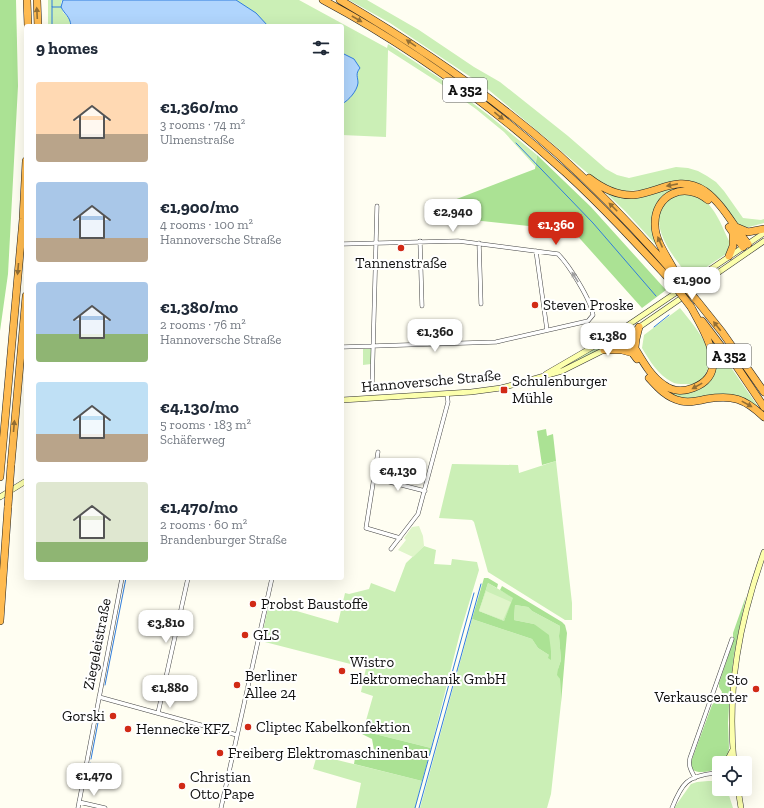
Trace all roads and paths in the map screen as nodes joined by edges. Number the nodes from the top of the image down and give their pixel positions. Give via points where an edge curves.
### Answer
1 (27, 0) edge
2 (37, 0) edge
3 (322, 0) edge
4 (340, 0) edge
5 (28, 24) edge
6 (38, 24) edge
7 (559, 155) junction
8 (24, 194) edge
9 (377, 206) dead end
10 (733, 228) junction
11 (764, 229) edge
12 (764, 233) edge
13 (420, 241) junction
14 (764, 241) edge
15 (377, 243) junction
16 (479, 243) junction
17 (344, 244) edge
18 (747, 247) junction
19 (536, 251) junction
20 (729, 256) junction
21 (677, 277) junction
22 (481, 304) dead end
23 (422, 306) dead end
24 (691, 307) junction
25 (24, 319) edge
26 (639, 327) junction
27 (547, 330) junction
28 (623, 334) junction
29 (373, 346) junction
30 (344, 347) edge
31 (604, 350) junction
32 (634, 350) junction
33 (546, 375) junction
34 (372, 388) dead end
35 (764, 392) edge
36 (447, 394) junction
37 (344, 400) edge
38 (764, 407) edge
39 (764, 417) edge
40 (378, 452) dead end
41 (0, 473) edge
42 (0, 477) edge
43 (374, 478) junction
44 (24, 482) edge
45 (425, 490) junction
46 (0, 497) edge
47 (400, 538) junction
48 (391, 549) dead end
49 (764, 552) edge
50 (122, 580) edge
51 (188, 580) edge
52 (272, 580) edge
53 (0, 621) edge
54 (732, 639) dead end
55 (99, 698) junction
56 (158, 713) junction
57 (237, 735) junction
58 (733, 750) junction
59 (730, 756) edge
60 (733, 756) edge
61 (712, 773) edge
62 (695, 778) junction
63 (739, 796) edge
64 (79, 802) junction
65 (78, 808) edge
66 (106, 808) edge
67 (221, 808) edge
68 (672, 808) edge
69 (741, 808) edge

1 - 5 highway
6 -> 2 highway
3 -> 24 highway, A 352, bridge via 377,30 438,70 526,137 593,198 671,281
7 -> 4 highway, A 352 via 444,65
10 -> 7 highway via 712,197 698,187 680,183 644,193 624,195 605,189
21 -> 7 highway, A 352 via 637,232
8 -> 41 highway
9 - 15 street
10 - 11 highway via 748,232
10 - 18 highway
10 - 20 highway via 734,243
21 -> 10 highway via 654,227 655,214 666,198 681,191 696,192 710,201
12 - 18 main road, Hannoversche Straße
13 - 15 street
13 - 16 street
13 - 23 street
14 - 18 main road, Hannoversche Straße
15 - 17 street
15 - 29 street
16 - 19 street
16 - 22 street
18 - 20 main road, Hannoversche Straße
18 - 26 main road, Hannoversche Straße
19 - 27 street
27 -> 19 street via 588,321 592,318 592,312 575,276 561,257
20 - 28 main road, Hannoversche Straße
35 -> 21 highway, A 352, bridge via 722,332
24 -> 32 highway via 713,353 710,373 698,386 680,391 663,385
24 - 38 highway, A 352
53 -> 25 highway, bridge
26 - 28 main road, Hannoversche Straße
26 - 32 highway
27 - 29 street via 496,342
28 - 31 main road, Hannoversche Straße
28 - 32 highway
28 - 33 main road, Hannoversche Straße
29 - 30 street
29 - 34 street
31 - 32 highway
31 - 33 main road, Hannoversche Straße via 562,371
32 -> 39 highway via 648,377 670,397 693,402 728,397 738,399 750,404
33 - 36 main road, Hannoversche Straße via 494,389
36 - 37 main road, Hannoversche Straße
36 - 45 street via 448,402
40 - 43 street
41 - 42 highway
43 - 45 street
43 - 47 street via 366,528
44 - 46 main road
45 - 47 street via 417,517
47 - 48 street
49 - 58 main road via 739,636 733,689
50 - 55 street, Ziegeleistraße
51 - 56 street
52 - 57 street
54 - 62 street via 690,758 690,769
55 - 56 street
55 - 64 street, Ziegeleistraße
56 - 57 street
57 - 67 street
58 - 59 main road
58 - 60 main road
61 - 62 street
62 - 68 street via 681,788
63 - 69 main road
64 - 65 street, Ziegeleistraße
64 - 66 street

